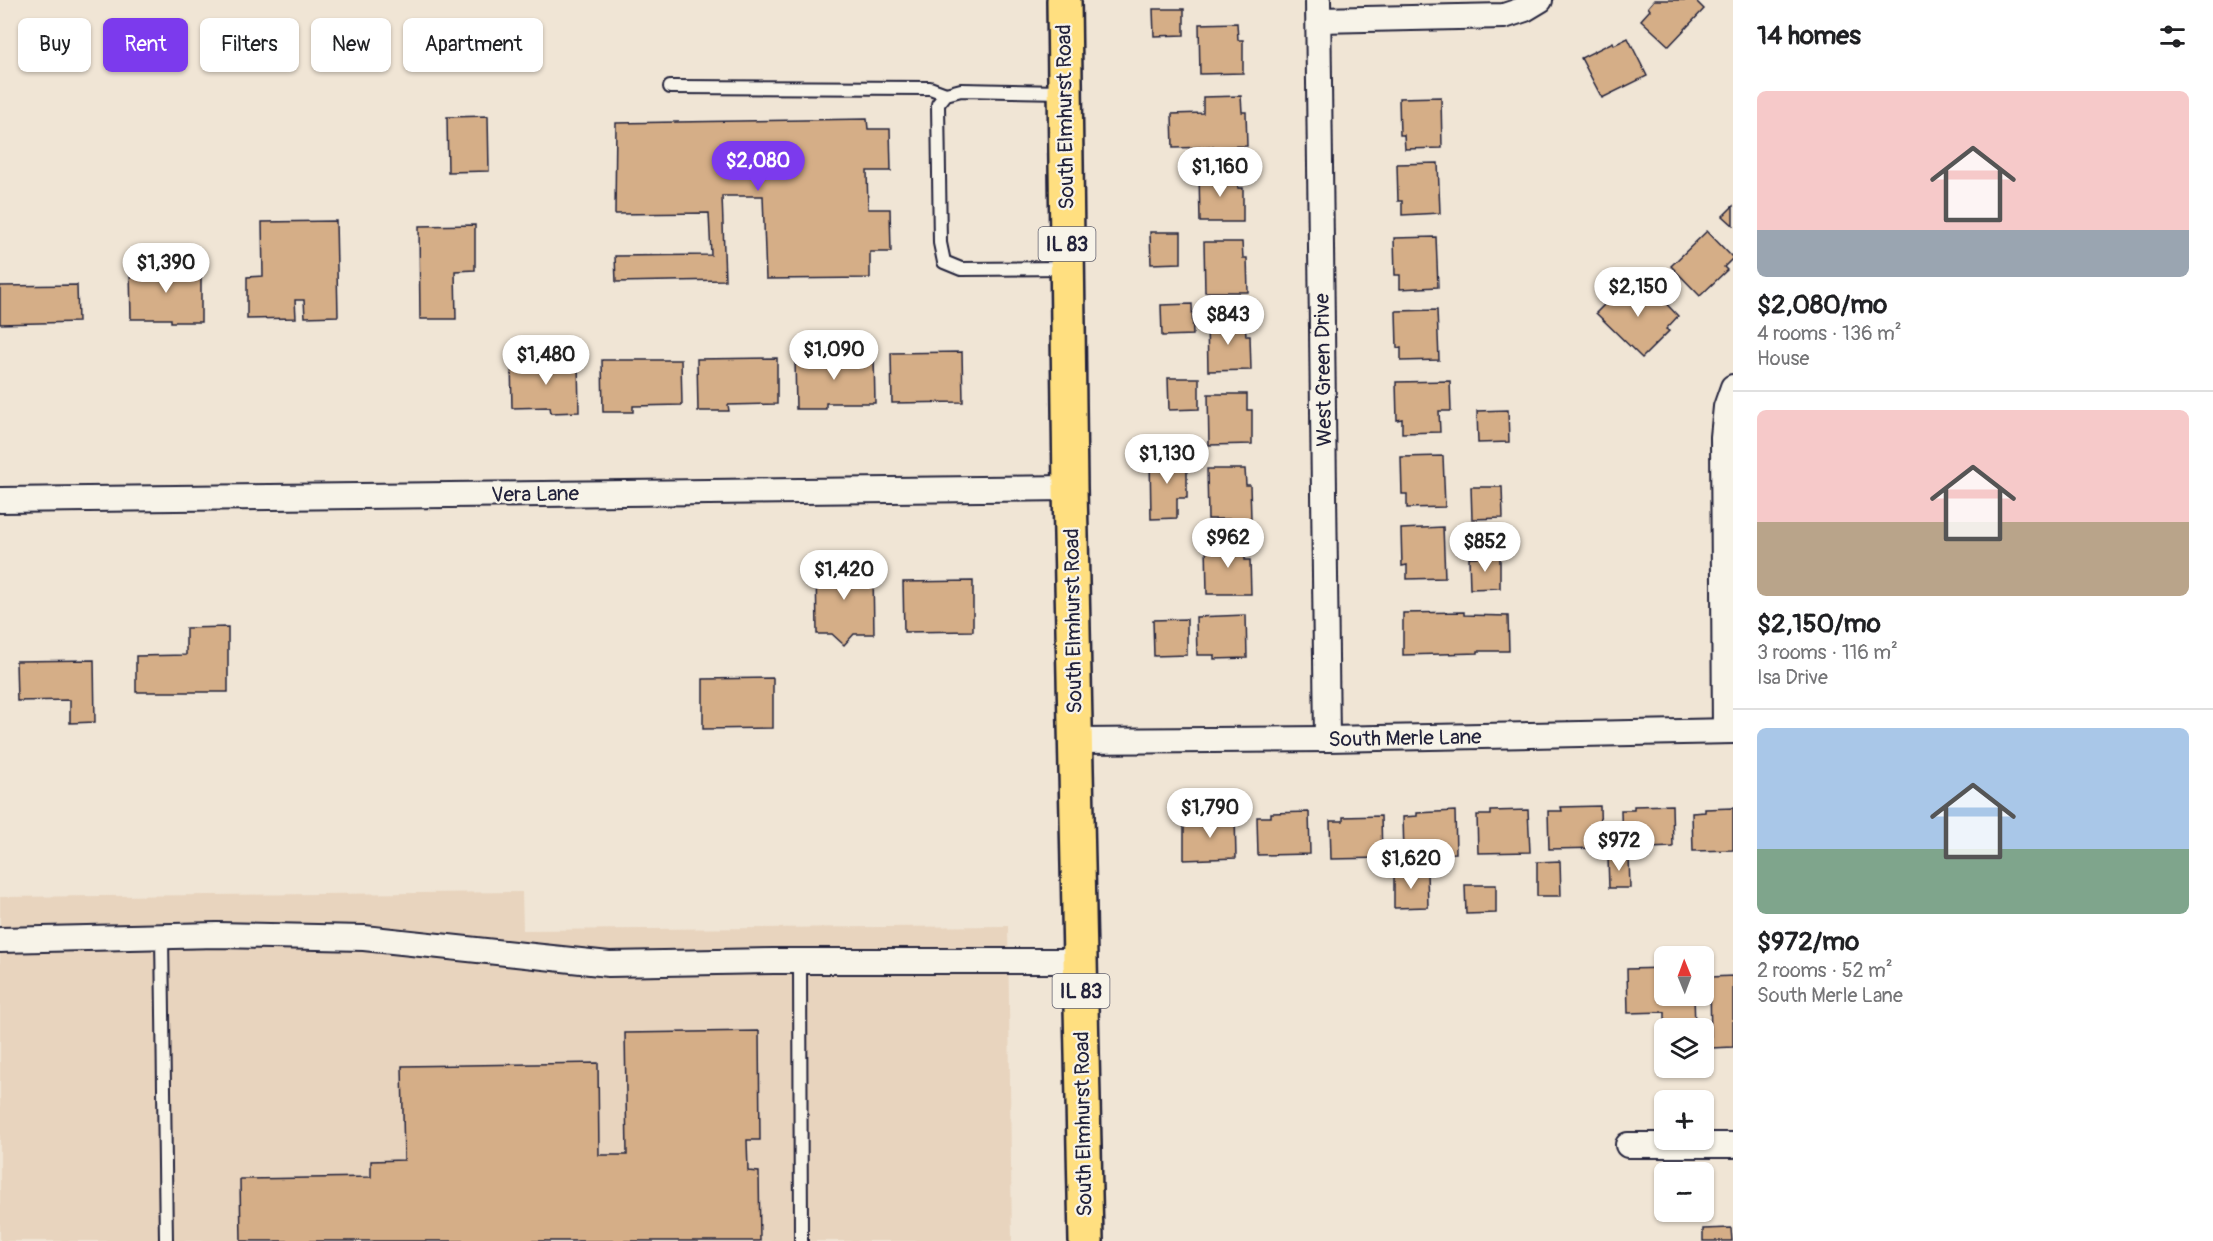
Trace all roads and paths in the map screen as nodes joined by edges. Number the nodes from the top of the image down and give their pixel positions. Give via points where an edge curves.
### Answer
1 (1064, 0) edge
2 (1540, 0) edge
3 (1318, 10) edge
4 (670, 87) dead end
5 (1065, 92) junction
6 (946, 94) junction
7 (1067, 268) junction
8 (1733, 387) edge
9 (1070, 488) junction
10 (0, 500) edge
11 (1729, 731) edge
12 (1327, 739) junction
13 (1076, 741) junction
14 (162, 936) junction
15 (0, 940) edge
16 (800, 961) junction
17 (1080, 962) junction
18 (1628, 1145) dead end
19 (1733, 1145) edge
20 (166, 1241) edge
21 (801, 1241) edge
22 (1086, 1241) edge

1 - 5 main road, South Elmhurst Road / IL 83
2 - 3 street via 1504,16
3 - 12 street, West Green Drive
4 - 6 lane via 930,88
5 - 6 lane via 961,90
5 - 7 main road, South Elmhurst Road / IL 83
6 - 7 lane via 938,104 940,243 944,262 961,269
7 - 9 main road, South Elmhurst Road / IL 83
8 - 11 street via 1726,406 1723,436
9 - 10 street, Vera Lane
9 - 13 main road, South Elmhurst Road / IL 83
11 - 12 street, South Merle Lane
12 - 13 street, South Merle Lane
13 - 17 main road, South Elmhurst Road / IL 83
14 - 15 street
14 - 16 street via 364,938 609,964
14 - 20 lane
16 - 17 street
16 - 21 lane
17 - 22 main road, South Elmhurst Road / IL 83
18 - 19 street

